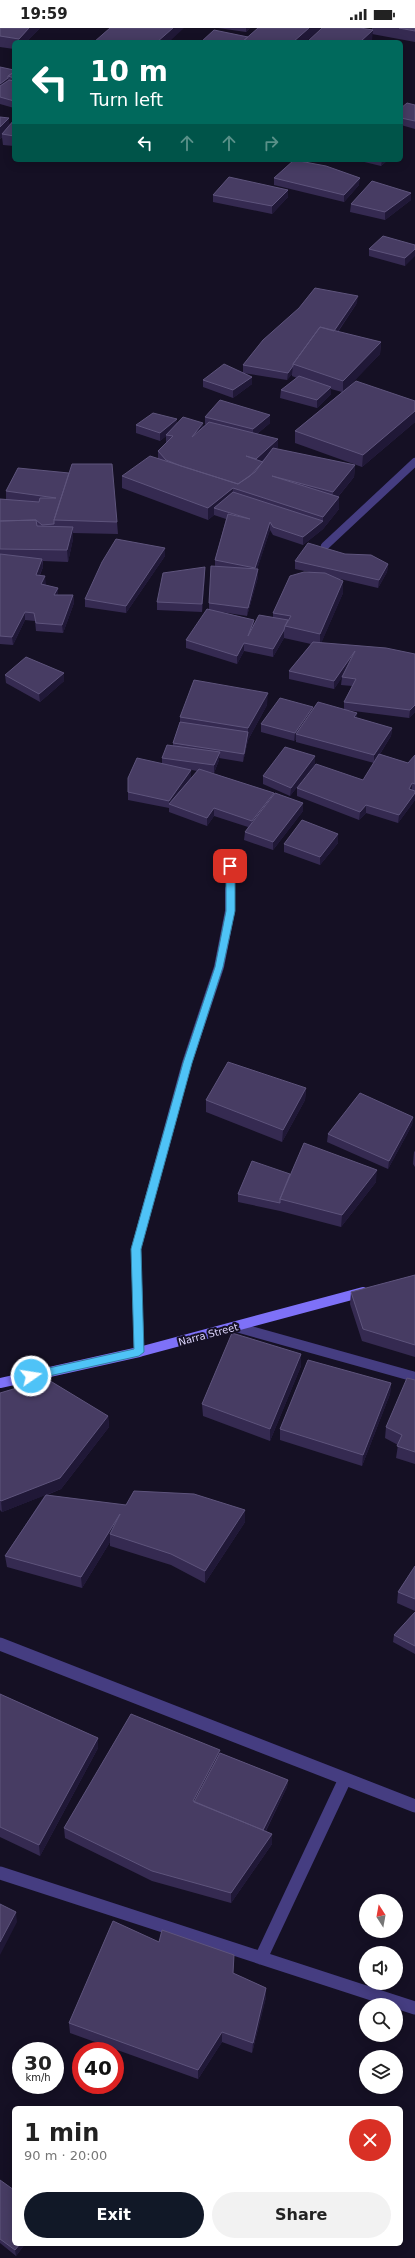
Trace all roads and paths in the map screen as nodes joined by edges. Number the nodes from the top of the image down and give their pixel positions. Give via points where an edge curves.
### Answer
1 (415, 462) edge
2 (325, 546) edge
3 (230, 866) dead end
4 (370, 1290) edge
5 (236, 1327) junction
6 (139, 1352) junction
7 (415, 1377) edge
8 (0, 1383) edge
9 (0, 1644) edge
10 (346, 1778) junction
11 (415, 1806) edge
12 (0, 1873) edge
13 (261, 1958) junction
14 (415, 2008) edge

1 - 2 street
3 - 6 street via 230,911 219,967 188,1063 136,1249
4 - 5 street, Narra Street
5 - 6 street, Narra Street
5 - 7 street
6 - 8 street, Narra Street
9 - 10 street
10 - 11 street
10 - 13 street
12 - 13 street
13 - 14 street

